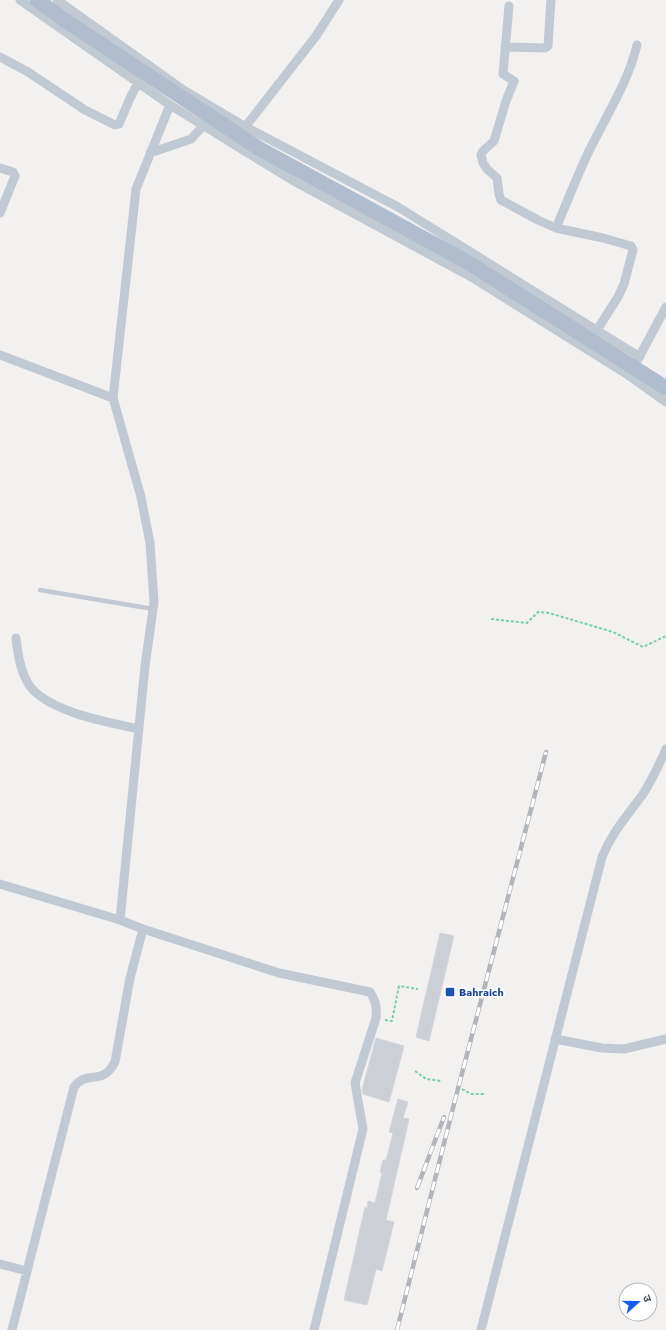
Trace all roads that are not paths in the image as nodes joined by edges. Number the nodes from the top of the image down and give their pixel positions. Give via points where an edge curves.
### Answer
1 (20, 0) edge
2 (37, 0) edge
3 (57, 0) edge
4 (339, 0) edge
5 (551, 0) edge
6 (509, 6) dead end
7 (637, 45) dead end
8 (505, 47) junction
9 (0, 57) edge
10 (138, 83) junction
11 (170, 105) junction
12 (203, 126) junction
13 (246, 127) junction
14 (230, 142) junction
15 (150, 153) junction
16 (0, 168) edge
17 (0, 213) edge
18 (556, 228) junction
19 (666, 307) edge
20 (598, 330) junction
21 (0, 355) edge
22 (640, 357) junction
23 (628, 375) junction
24 (666, 388) edge
25 (113, 398) junction
26 (666, 402) edge
27 (40, 590) dead end
28 (153, 609) junction
29 (16, 638) dead end
30 (139, 729) junction
31 (666, 750) edge
32 (0, 884) edge
33 (120, 920) junction
34 (143, 929) junction
35 (556, 1039) junction
36 (666, 1039) edge
37 (0, 1264) edge
38 (27, 1271) junction
39 (12, 1330) edge
40 (314, 1330) edge
41 (481, 1330) edge

1 - 10 street
2 - 24 main road, bridge via 260,149 469,263
3 - 13 street via 182,89
4 - 13 street via 316,36
5 - 8 street via 548,46
6 - 8 street
7 - 18 street via 627,75 589,151
8 - 18 street via 503,74 514,81 494,141 481,156 486,169 497,178 501,200
9 - 10 street via 28,72 85,110 115,125 119,124
10 - 11 street
11 - 12 street
11 - 15 street
12 - 14 street
12 - 15 street via 191,140
13 - 14 street
13 - 20 street via 398,207
14 - 23 street via 292,180 473,278
15 - 25 street via 136,189
16 - 17 street via 13,172 15,176
18 - 20 street via 631,246 633,250 621,290
19 - 22 street
20 - 22 street
21 - 25 street
22 - 23 street
23 - 26 street
25 - 28 street via 141,497 150,543
27 - 28 lane
28 - 30 street
29 - 30 street via 18,658 24,675 30,686 42,696 56,705 76,712
30 - 33 street
31 - 35 street via 659,767 614,832 605,850
32 - 33 street
33 - 34 street
34 - 38 street via 130,978 116,1062 107,1074 82,1078 74,1086
34 - 40 street via 279,973 370,992 374,998 376,1018 356,1083 363,1129
35 - 36 street via 602,1048 624,1049
35 - 41 street
37 - 38 street
38 - 39 street

